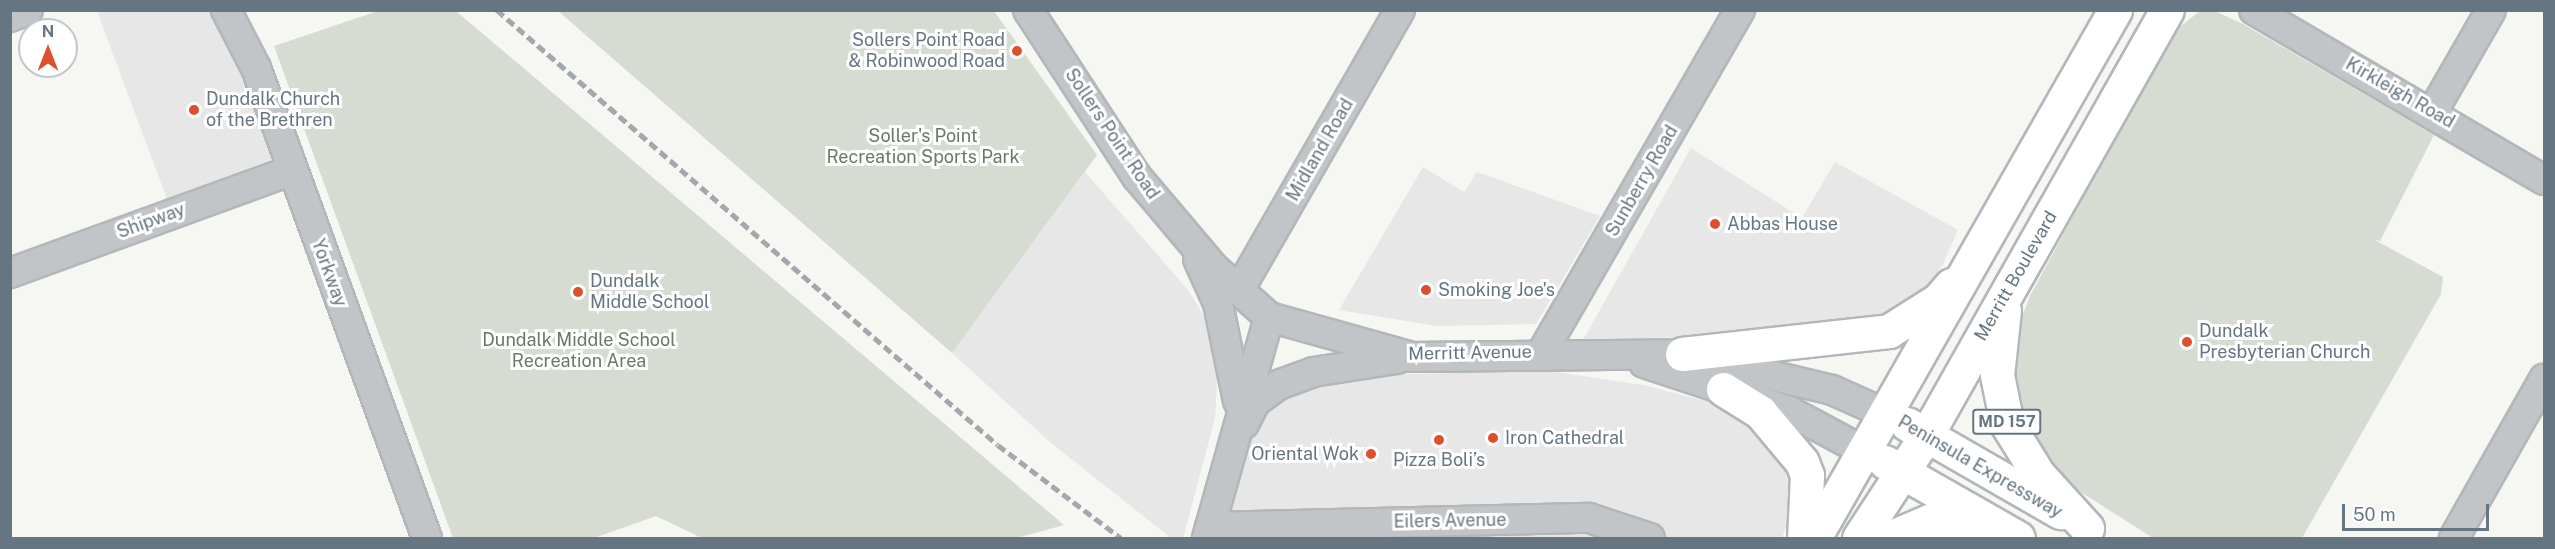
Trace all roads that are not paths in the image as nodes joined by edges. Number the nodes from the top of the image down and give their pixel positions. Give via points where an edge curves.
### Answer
1 (28, 10) edge
2 (226, 10) edge
3 (1028, 10) edge
4 (1400, 10) edge
5 (1740, 10) edge
6 (2115, 10) edge
7 (2167, 10) edge
8 (2254, 10) edge
9 (2491, 10) edge
10 (10, 17) edge
11 (1051, 22) edge
12 (2433, 111) junction
13 (291, 171) junction
14 (2544, 180) edge
15 (1191, 243) junction
16 (1974, 259) junction
17 (10, 273) edge
18 (1239, 290) junction
19 (2008, 290) junction
20 (1269, 317) junction
21 (1543, 351) junction
22 (1604, 353) junction
23 (1682, 354) junction
24 (1412, 357) junction
25 (2544, 379) edge
26 (1723, 389) junction
27 (1239, 412) junction
28 (1886, 414) junction
29 (1927, 434) junction
30 (1230, 450) junction
31 (1868, 453) junction
32 (1904, 472) junction
33 (1208, 533) edge
34 (2096, 533) edge
35 (427, 538) edge
36 (1650, 538) edge
37 (1804, 538) edge
38 (1814, 538) edge
39 (1859, 538) edge
40 (1888, 538) edge
41 (1996, 538) edge
42 (2018, 538) edge
43 (2454, 538) edge

1 - 10 street
2 - 13 street, Yorkway via 255,68
3 - 11 street, Sollers Point Road
4 - 18 street, Midland Road
5 - 21 street, Sunberry Road
6 - 16 main road
7 - 19 main road, Merritt Boulevard / MD 157
8 - 12 street, Kirkleigh Road
9 - 12 street
11 - 15 street, Sollers Point Road via 1137,177
12 - 14 street, Kirkleigh Road
13 - 17 street, Shipway
13 - 35 street, Yorkway
15 - 18 street, Sollers Point Road
15 - 27 street via 1218,303
16 - 23 main road via 1938,300 1889,331
16 - 28 main road
18 - 20 street, Sollers Point Road
19 - 29 main road, Merritt Boulevard
19 - 34 main road, MD 157 via 1997,358 2007,424 2038,474
20 - 24 street, Merritt Avenue
20 - 27 street
21 - 22 street, Merritt Avenue
21 - 24 street, Merritt Avenue
22 - 23 street, Merritt Avenue
22 - 26 street, Merritt Avenue
23 - 28 street, Merritt Avenue via 1832,390
24 - 30 street via 1313,372 1278,385 1255,402
25 - 43 street
26 - 31 street, Merritt Avenue via 1789,411
26 - 37 main road via 1760,412 1802,462 1807,475
27 - 30 street
28 - 29 main road, Peninsula Expressway
28 - 31 main road
29 - 32 main road, Merritt Boulevard
29 - 34 main road, Peninsula Expressway
30 - 33 street
31 - 32 main road
31 - 38 main road
32 - 39 main road, Merritt Boulevard
32 - 42 main road
33 - 36 street, Eilers Avenue via 1589,518
40 - 41 main road via 1929,521

